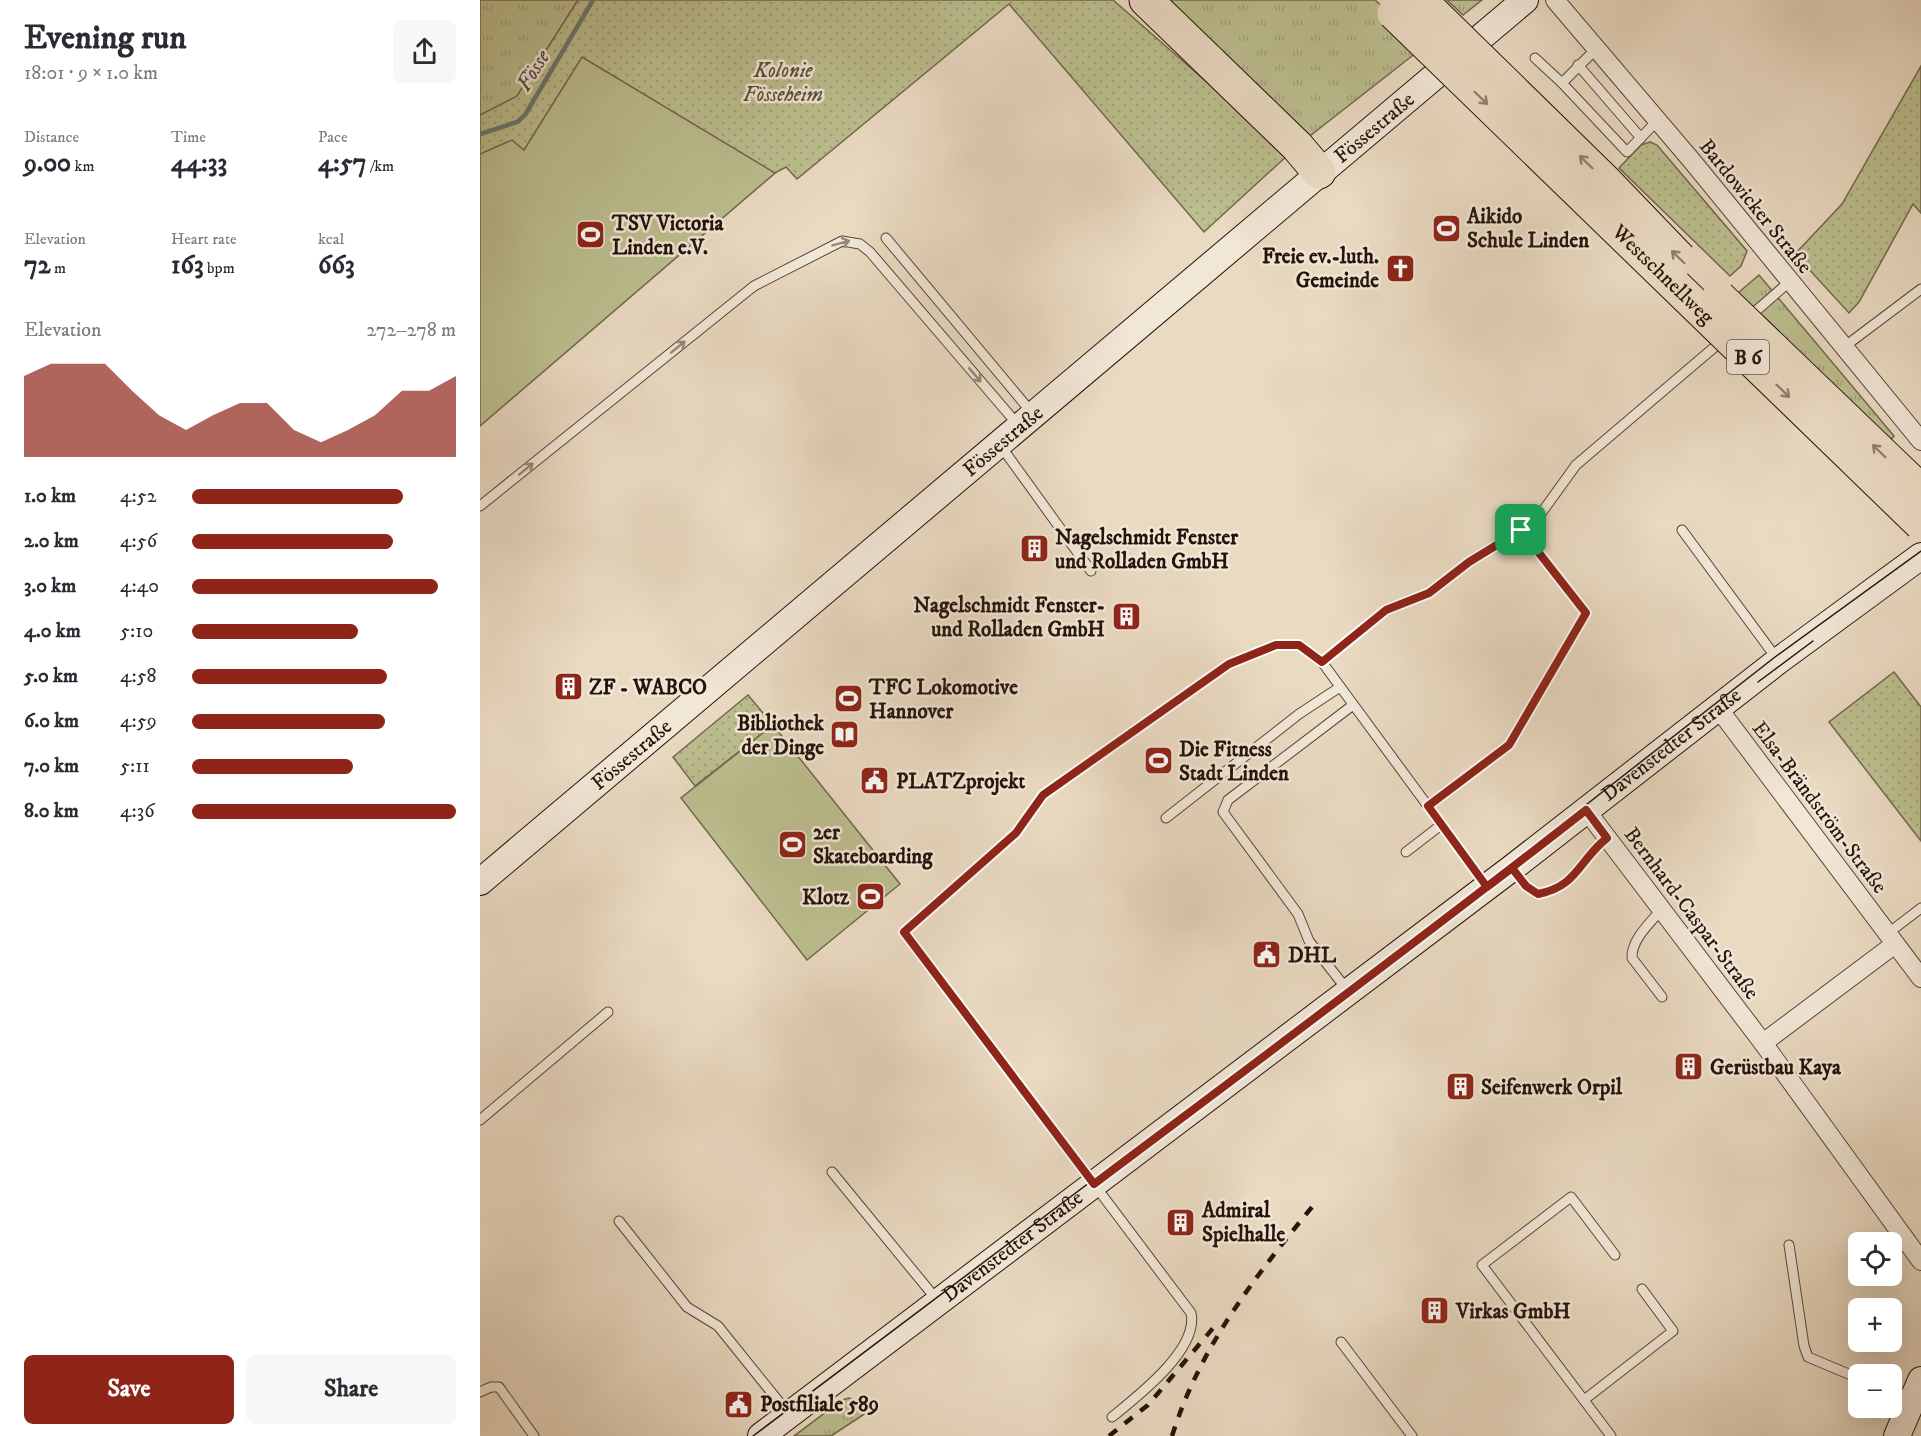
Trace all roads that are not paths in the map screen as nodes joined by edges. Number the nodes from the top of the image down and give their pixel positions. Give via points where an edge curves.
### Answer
1 (1146, 0) edge
2 (1525, 0) edge
3 (1555, 0) edge
4 (1398, 4) edge
5 (1597, 48) junction
6 (1535, 58) dead end
7 (1578, 65) junction
8 (1562, 83) junction
9 (1658, 121) junction
10 (1641, 138) junction
11 (1319, 172) junction
12 (886, 238) dead end
13 (1789, 282) junction
14 (1921, 289) edge
15 (1844, 347) junction
16 (1028, 422) junction
17 (1921, 441) edge
18 (1000, 445) junction
19 (1921, 491) edge
20 (480, 506) edge
21 (1921, 524) edge
22 (1521, 530) junction
23 (1682, 530) dead end
24 (1921, 556) edge
25 (1091, 571) dead end
26 (1778, 661) junction
27 (1322, 662) junction
28 (1340, 687) junction
29 (1353, 705) junction
30 (1718, 708) junction
31 (1428, 806) junction
32 (1586, 810) junction
33 (1166, 818) dead end
34 (1441, 825) junction
35 (1607, 838) junction
36 (1406, 852) dead end
37 (1512, 868) junction
38 (480, 882) edge
39 (1487, 887) junction
40 (1921, 908) edge
41 (1661, 910) junction
42 (1891, 939) junction
43 (1921, 978) edge
44 (1348, 992) junction
45 (1662, 997) dead end
46 (608, 1012) dead end
47 (1763, 1043) junction
48 (480, 1120) edge
49 (832, 1172) dead end
50 (1094, 1184) junction
51 (619, 1221) dead end
52 (1789, 1245) dead end
53 (1615, 1255) dead end
54 (1921, 1261) edge
55 (1642, 1289) dead end
56 (939, 1302) junction
57 (1341, 1342) dead end
58 (1848, 1374) edge
59 (1909, 1390) edge
60 (480, 1392) edge
61 (1584, 1400) junction
62 (789, 1415) junction
63 (1112, 1417) dead end
64 (534, 1436) edge
65 (761, 1436) edge
66 (1412, 1436) edge
67 (1611, 1436) edge
68 (1897, 1436) edge

1 - 11 highway
2 - 11 street, Fössestraße
3 - 5 street, Bardowicker Straße
19 -> 4 highway, Westschnellweg / B 6, bridge via 1648,229 1604,180
4 -> 21 highway, Westschnellweg / B 6, bridge
5 - 7 lane
5 - 9 street, Bardowicker Straße
6 - 8 lane
7 - 8 lane
7 - 10 lane
8 - 10 lane via 1627,152
9 - 10 lane
9 - 13 street, Bardowicker Straße
11 - 16 street, Fössestraße
12 - 16 lane
13 - 15 street, Bardowicker Straße
13 - 22 lane via 1576,465 1537,519
14 - 15 lane
15 - 17 street, Bardowicker Straße
16 - 18 street, Fössestraße
20 -> 16 lane via 754,286 842,241 860,244 870,252
18 - 25 lane
18 - 38 street, Fössestraße
22 - 27 lane via 1429,593 1386,610
22 - 31 lane via 1586,613 1509,745
23 - 26 lane
24 - 26 street, Davenstedter Straße
26 - 30 street, Davenstedter Straße
27 - 28 lane
27 - 50 lane via 1299,645 1276,645 1229,664 1043,795 1016,833 904,932
28 - 29 lane
28 - 33 lane via 1299,714
29 - 31 lane
29 - 44 lane via 1228,800 1223,812 1298,914 1309,941
30 - 32 street, Davenstedter Straße
30 - 42 street, Elsa-Brändström-Straße
31 - 34 lane
32 - 35 street, Bernhard-Caspar-Straße
32 - 37 street, Davenstedter Straße
34 - 36 lane
34 - 39 lane
35 - 37 lane via 1592,850 1575,876 1556,890 1538,894
35 - 41 street, Bernhard-Caspar-Straße
37 - 39 street, Davenstedter Straße
39 - 44 street, Davenstedter Straße
40 - 42 lane
41 - 45 lane via 1647,926 1632,958
41 - 47 street, Bernhard-Caspar-Straße
42 - 43 street, Elsa-Brändström-Straße
42 - 47 street
44 - 50 street, Davenstedter Straße
46 - 48 lane
47 - 54 street, Bernhard-Caspar-Straße
49 - 56 lane
50 - 56 street, Davenstedter Straße
50 - 63 lane via 1186,1304 1193,1324 1185,1344 1150,1386
51 - 62 lane via 687,1308 718,1326
52 - 58 lane via 1808,1357
53 - 61 lane via 1571,1197 1482,1265
55 - 61 lane via 1673,1331
56 - 62 street, Davenstedter Straße
57 - 66 lane
59 - 68 street
60 - 64 lane via 500,1387
61 - 67 lane
62 - 65 street, Davenstedter Straße

